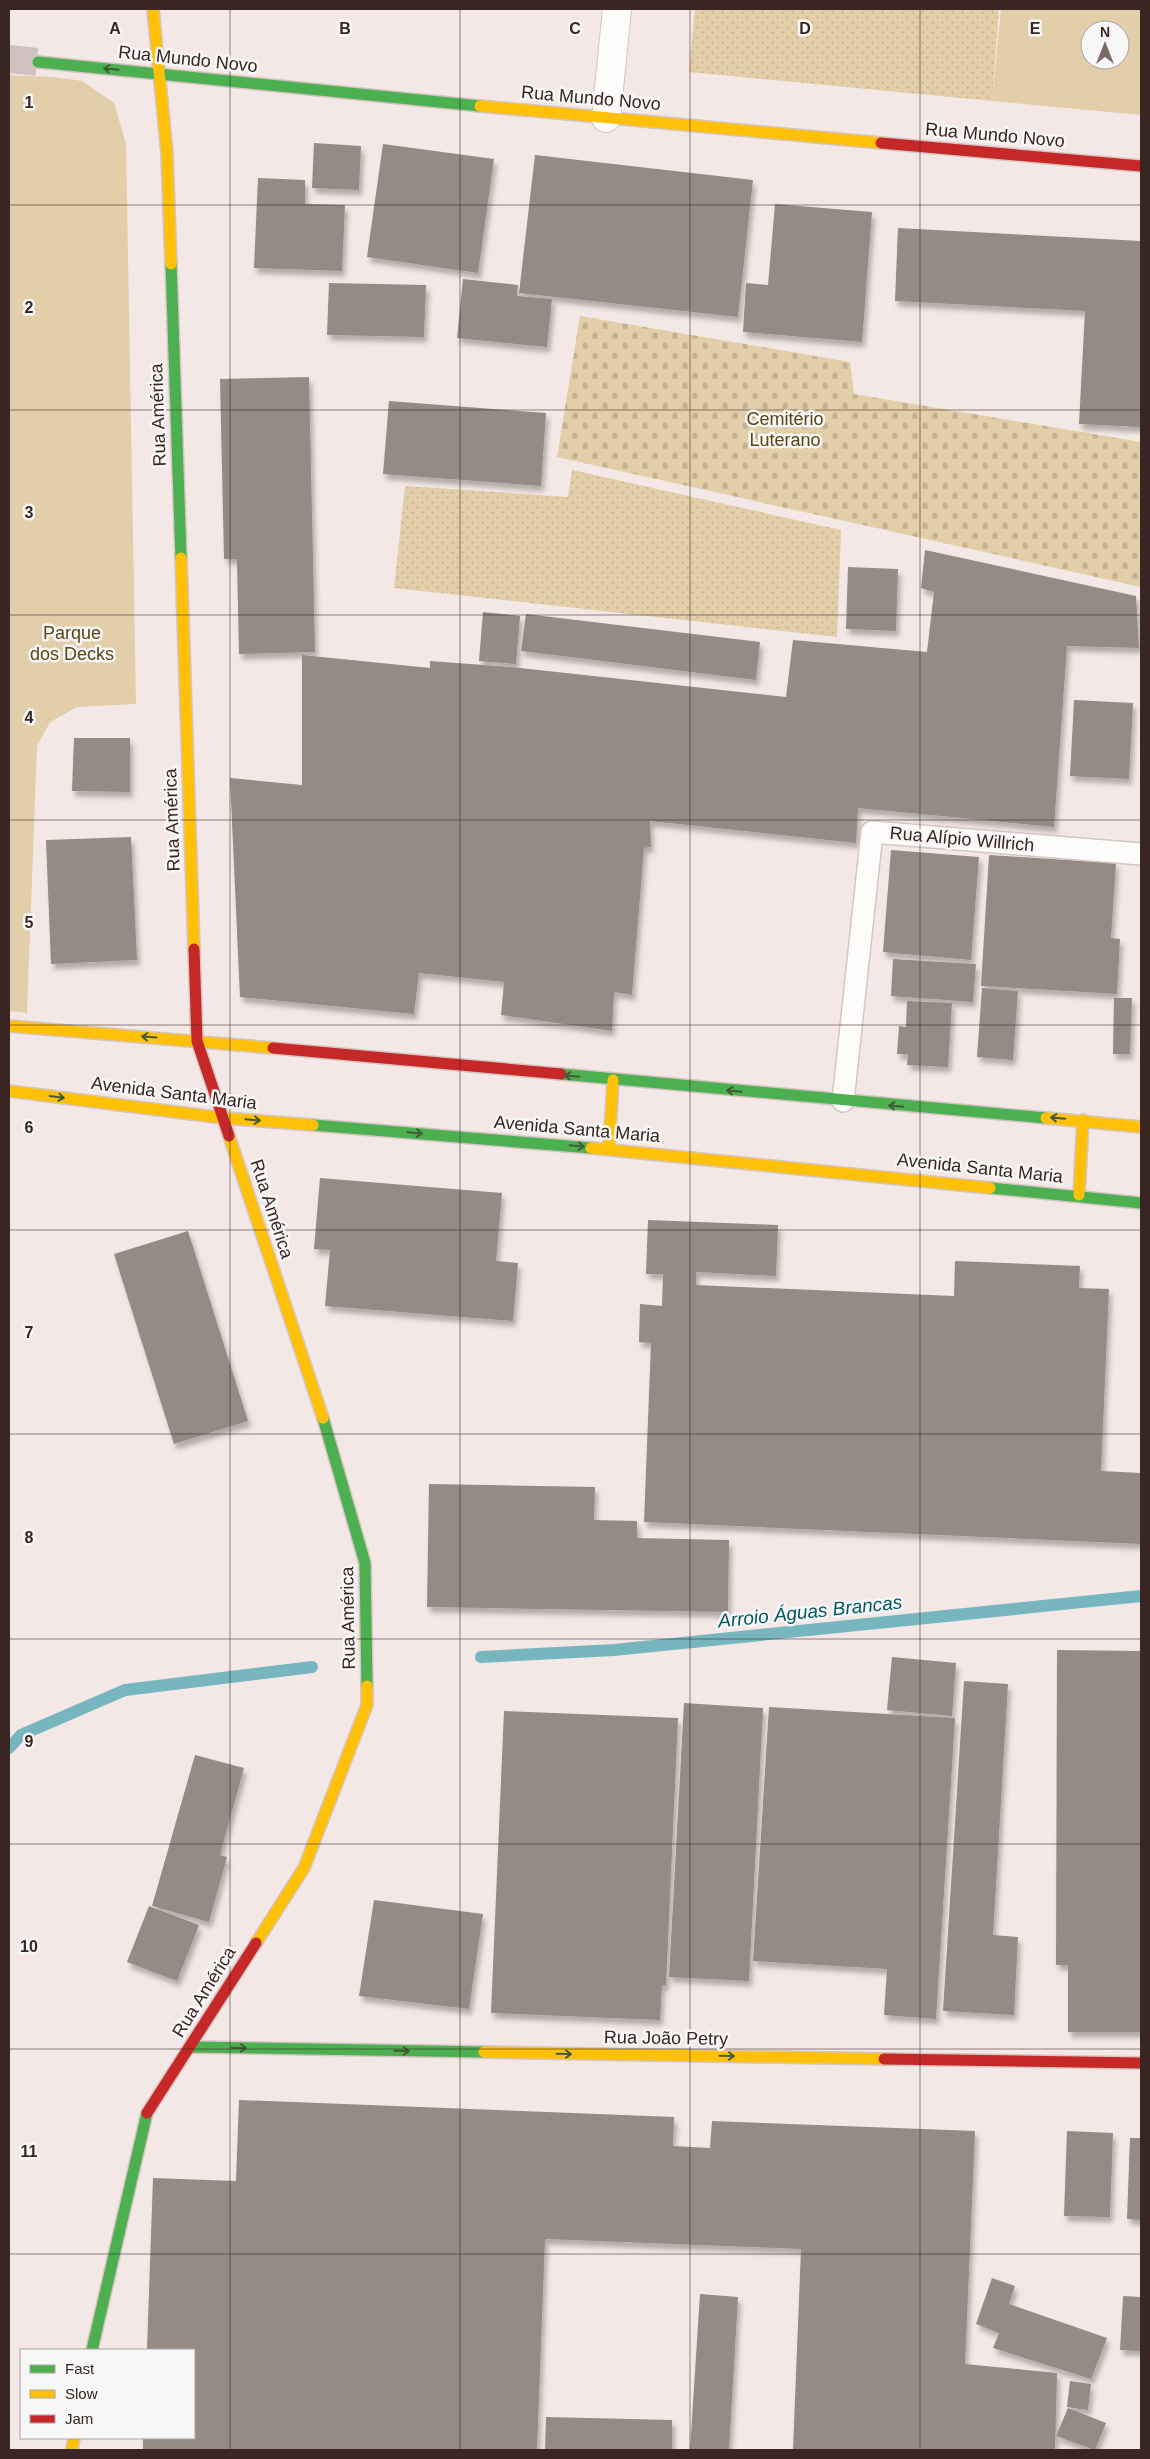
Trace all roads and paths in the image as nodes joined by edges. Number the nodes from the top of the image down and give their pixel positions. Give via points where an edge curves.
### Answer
1 (153, 9) edge
2 (617, 9) edge
3 (38, 62) tunnel mouth
4 (160, 74) junction
5 (606, 118) junction
6 (1141, 166) edge
7 (1141, 854) edge
8 (9, 1026) edge
9 (198, 1041) junction
10 (613, 1080) junction
11 (9, 1091) edge
12 (843, 1101) junction
13 (223, 1118) junction
14 (1083, 1120) junction
15 (1141, 1127) edge
16 (608, 1149) junction
17 (1079, 1195) junction
18 (1141, 1203) edge
19 (190, 2047) junction
20 (1141, 2063) edge
21 (92, 2349) edge

1 - 4 main road, Rua América
2 - 5 street
4 -> 3 main road, Rua Mundo Novo
4 - 5 main road, Rua Mundo Novo
4 - 9 main road, Rua América via 166,154
5 - 6 main road, Rua Mundo Novo
7 - 12 lane, Rua Alípio Willrich via 872,832
9 -> 8 main road
10 -> 9 main road
9 - 13 main road, Rua América
12 -> 10 main road
10 - 16 main road
11 -> 13 main road, Avenida Santa Maria
14 -> 12 main road
13 -> 16 main road, Avenida Santa Maria
13 - 19 main road, Rua América via 314,1387 366,1563 367,1706 304,1868
14 - 15 main road
14 - 17 main road
16 - 17 main road, Avenida Santa Maria
17 - 18 main road, Avenida Santa Maria
19 -> 20 main road, Rua João Petry
19 - 21 main road, Rua América via 144,2117

